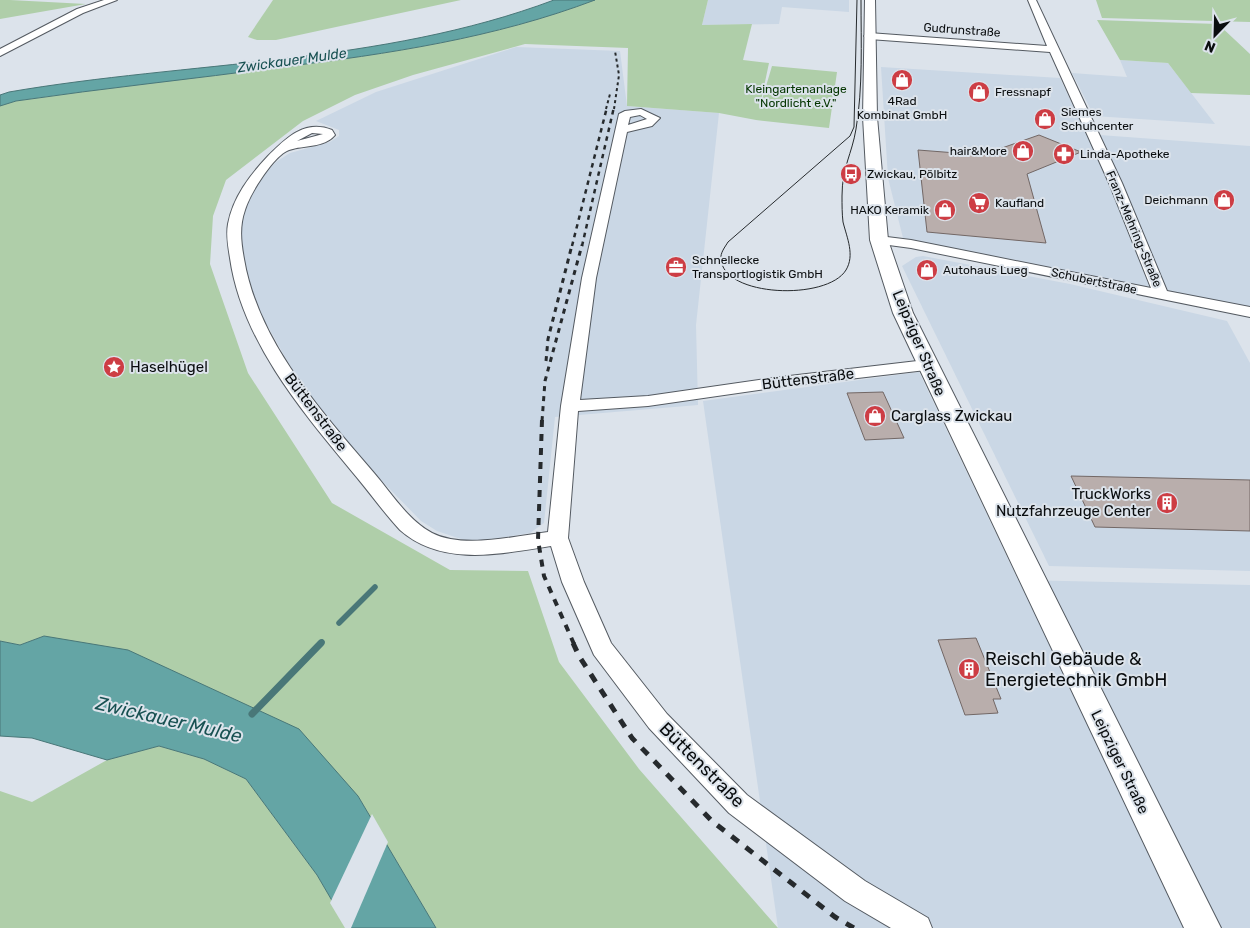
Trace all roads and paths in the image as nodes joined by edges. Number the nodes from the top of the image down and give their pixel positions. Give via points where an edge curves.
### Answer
1 (113, 0) edge
2 (870, 0) edge
3 (1032, 0) edge
4 (869, 36) junction
5 (1053, 49) junction
6 (0, 53) edge
7 (621, 130) dead end
8 (284, 148) dead end
9 (879, 240) junction
10 (1161, 295) junction
11 (1250, 312) edge
12 (926, 365) junction
13 (570, 406) junction
14 (558, 538) junction
15 (918, 928) edge
16 (1203, 928) edge

1 - 6 street via 80,11
2 - 4 street, Leipziger Straße
3 - 5 street, Franz-Mehring-Straße
4 - 5 street, Gudrunstraße
4 - 9 street, Leipziger Straße via 870,117
5 - 10 street, Franz-Mehring-Straße via 1133,221
7 - 13 street, Büttenstraße via 589,278
8 - 14 street, Büttenstraße via 261,168 240,203 234,237 240,275 260,328 281,366 328,431 411,528 432,542 459,548
9 - 10 street, Schubertstraße
9 - 12 street, Leipziger Straße via 903,313
10 - 11 street, Schubertstraße
12 - 13 street, Büttenstraße via 648,401
12 - 16 street, Leipziger Straße
13 - 14 street, Büttenstraße
14 - 15 street, Büttenstraße via 602,648 658,721 738,804 855,891

